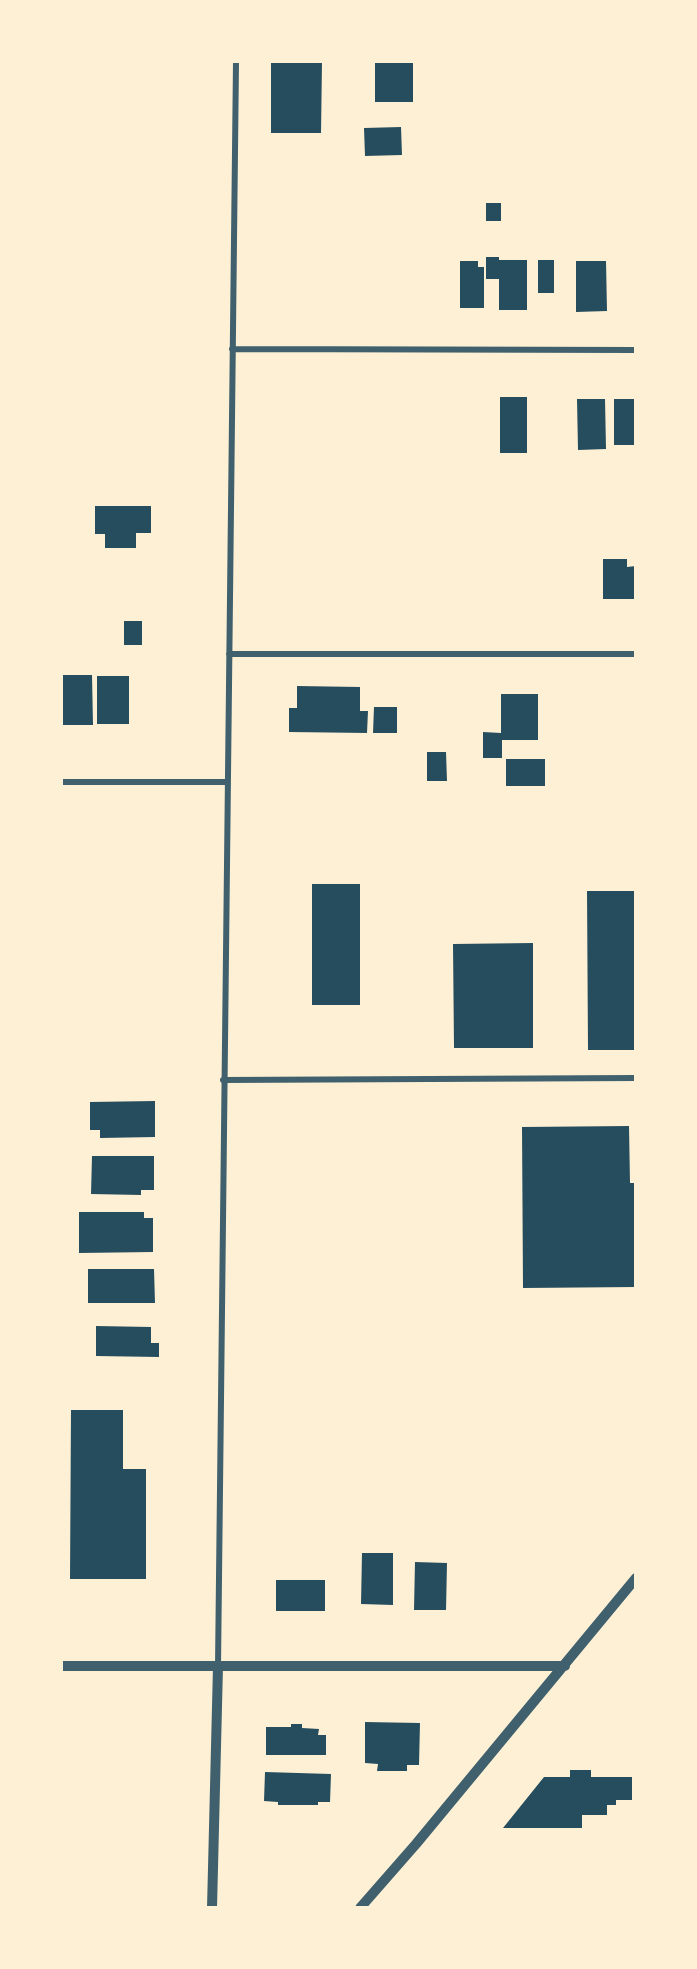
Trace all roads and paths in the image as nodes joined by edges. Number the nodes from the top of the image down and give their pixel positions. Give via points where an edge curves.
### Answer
1 (236, 62) edge
2 (232, 349) junction
3 (636, 350) edge
4 (229, 654) junction
5 (636, 654) edge
6 (62, 782) edge
7 (228, 782) junction
8 (636, 1078) edge
9 (223, 1080) junction
10 (636, 1578) edge
11 (62, 1666) edge
12 (218, 1666) junction
13 (565, 1666) junction
14 (212, 1908) edge
15 (360, 1908) edge

1 - 2 street
2 - 3 street
2 - 4 street
4 - 5 street
4 - 7 street
6 - 7 street
7 - 9 street
8 - 9 street
9 - 12 street
10 - 13 street
11 - 12 street
12 - 13 street
12 - 14 street
13 - 15 street

